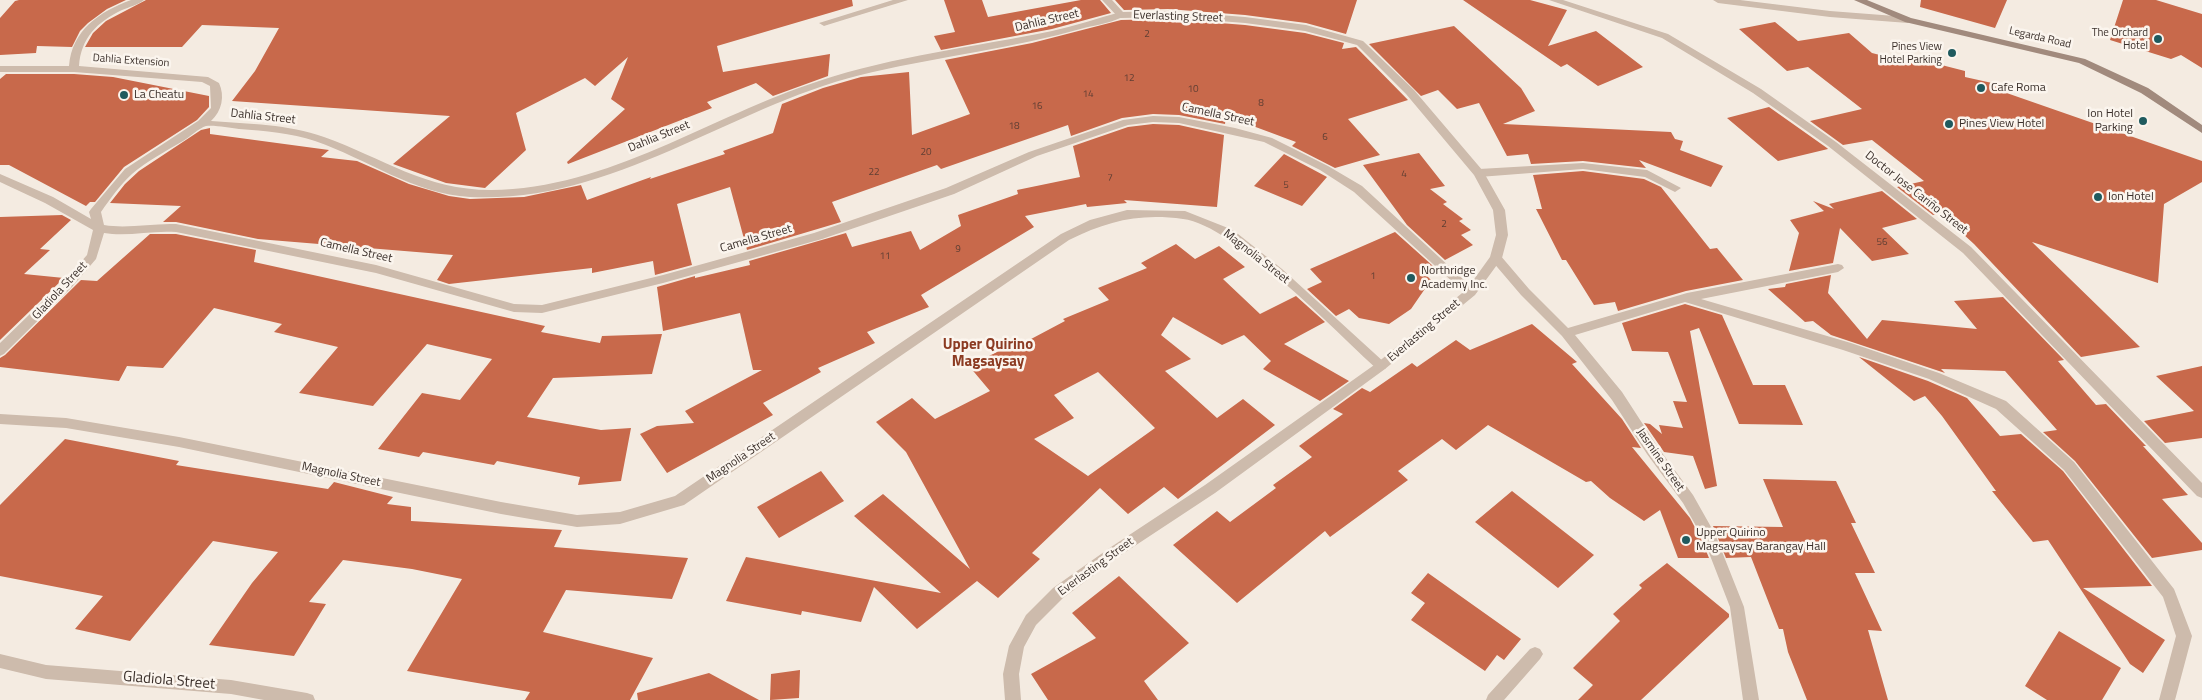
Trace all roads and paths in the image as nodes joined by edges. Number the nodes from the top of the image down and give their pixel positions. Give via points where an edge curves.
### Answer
1 (139, 0) edge
2 (903, 0) edge
3 (1106, 0) edge
4 (1554, 0) edge
5 (1718, 0) edge
6 (1859, 0) edge
7 (1121, 15) junction
8 (1908, 20) junction
9 (824, 22) dead end
10 (0, 69) edge
11 (74, 69) junction
12 (203, 123) junction
13 (2202, 130) edge
14 (1479, 172) junction
15 (0, 178) edge
16 (1675, 188) dead end
17 (99, 228) junction
18 (1496, 258) junction
19 (1838, 268) dead end
20 (1471, 292) junction
21 (1685, 298) junction
22 (1566, 333) junction
23 (0, 351) edge
24 (1381, 366) junction
25 (0, 419) edge
26 (2202, 492) edge
27 (1535, 654) dead end
28 (0, 661) edge
29 (307, 700) edge
30 (1013, 700) edge
31 (1494, 700) edge
32 (1751, 700) edge
33 (2167, 700) edge

1 - 11 street via 101,17 80,38
2 - 9 street
3 - 7 street, Everlasting Street
4 - 26 street, Doctor Jose Cariño Street via 1679,43 1832,144 1967,250
5 - 8 street
6 - 8 main road, Legarda Road
7 - 12 street, Dahlia Street via 1057,33 844,76 780,98 667,149 604,173 509,192 466,193 400,176 322,139 290,131
7 - 14 street, Everlasting Street via 1168,14 1245,20 1306,28 1360,44 1410,92
8 - 13 main road, Legarda Road via 2082,61 2107,70 2143,88
10 - 11 street, Dahlia Extension
11 - 12 street, Dahlia Extension via 204,79 214,85 217,99 216,109
12 - 17 street, Gladiola Street via 156,150 129,171 95,212
14 - 16 street via 1583,166 1647,174
14 - 18 street, Everlasting Street via 1499,210 1502,235
15 - 17 street, Camella Street
17 - 20 street, Camella Street via 117,231 176,228 376,269 514,308 542,309 654,282 818,236 950,191 1033,154 1127,122 1179,120 1268,140 1324,168 1358,190
17 - 23 street, Gladiola Street via 92,256 84,266
18 - 20 street, Everlasting Street
18 - 22 street, Jasmine Street
19 - 21 street
20 - 24 street, Everlasting Street
21 - 22 street
21 - 33 street via 1926,372 2001,405 2069,466 2169,594 2184,636
22 - 32 street, Jasmine Street via 1617,396 1688,499 1710,538 1737,608
24 - 25 street, Magnolia Street via 1278,272 1229,233 1185,215 1127,214 1094,223 1065,237 679,501 620,518 577,521 179,442 66,423
24 - 30 street, Everlasting Street via 1058,593 1031,620 1017,646 1011,674
27 - 31 street
28 - 29 street, Gladiola Street via 46,672 231,686

